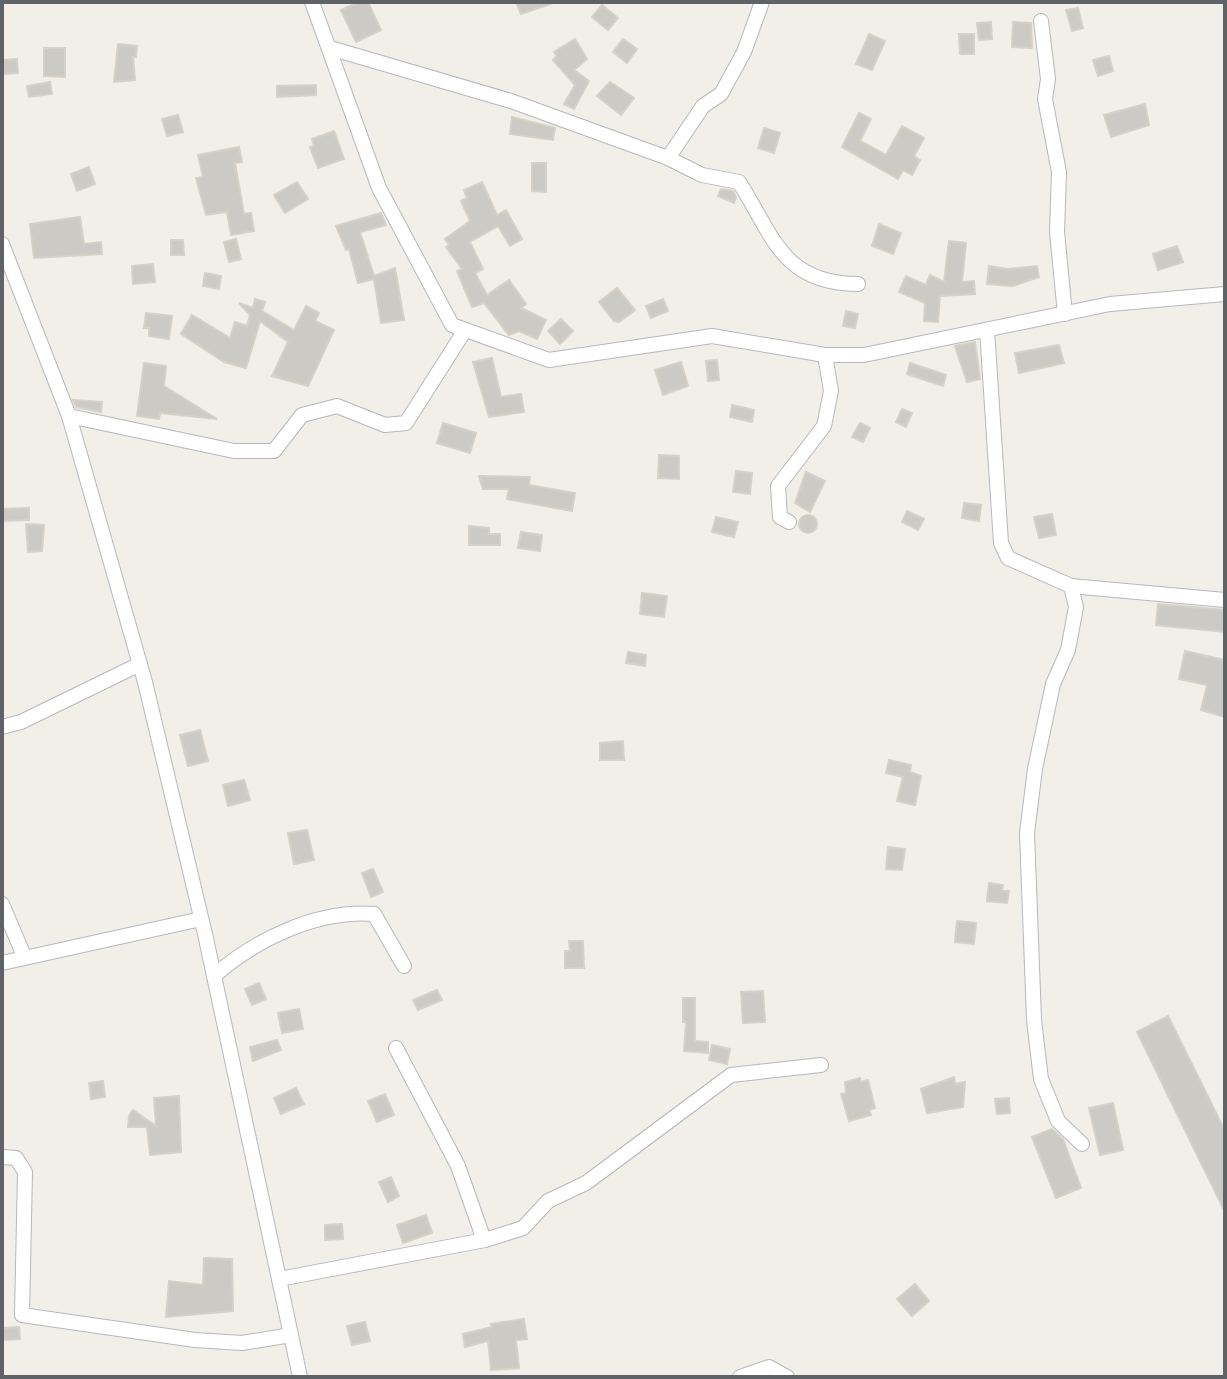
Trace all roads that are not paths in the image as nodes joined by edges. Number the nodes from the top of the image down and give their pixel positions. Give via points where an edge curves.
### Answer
1 (312, 2) edge
2 (762, 2) edge
3 (1041, 21) dead end
4 (330, 48) junction
5 (668, 158) junction
6 (2, 244) edge
7 (858, 284) dead end
8 (1225, 294) edge
9 (1065, 314) junction
10 (465, 330) junction
11 (987, 330) junction
12 (825, 355) junction
13 (69, 416) junction
14 (789, 522) dead end
15 (1071, 586) junction
16 (1225, 600) edge
17 (140, 664) junction
18 (2, 727) edge
19 (2, 904) edge
20 (201, 919) junction
21 (24, 956) junction
22 (2, 963) edge
23 (404, 966) dead end
24 (214, 976) junction
25 (396, 1048) dead end
26 (821, 1065) dead end
27 (1082, 1144) dead end
28 (2, 1157) edge
29 (484, 1240) junction
30 (279, 1279) junction
31 (291, 1335) junction
32 (300, 1377) edge
33 (740, 1377) edge
34 (787, 1377) edge

1 - 4 street
2 - 5 street via 721,94 703,106
3 - 9 street via 1048,79 1045,99 1059,172 1057,232
4 - 5 street via 511,101
4 - 10 street via 379,188 452,325
5 - 7 street via 702,175 739,182 768,237 801,272 838,284
6 - 13 street
8 - 9 street via 1110,304
9 - 11 street
10 - 12 street via 549,360 712,336
10 - 13 street via 406,423 385,425 337,406 302,415 274,451 234,451
11 - 12 street via 864,355
11 - 15 street via 1001,543 1008,558
12 - 14 street via 831,391 824,426 778,486 780,517
13 - 17 street
15 - 16 street
15 - 27 street via 1076,607 1068,650 1053,684 1027,833 1041,1079 1058,1121
17 - 18 street
17 - 20 street
19 - 21 street
20 - 21 street
20 - 24 street
21 - 22 street
23 - 24 street via 374,914 357,913 299,925 238,955
24 - 30 street
25 - 29 street via 458,1166
26 - 29 street via 731,1075 586,1183 548,1201 523,1228
28 - 31 street via 16,1158 25,1172 22,1315 195,1340 242,1343
29 - 30 street
30 - 31 street
31 - 32 street
33 - 34 street via 769,1367

